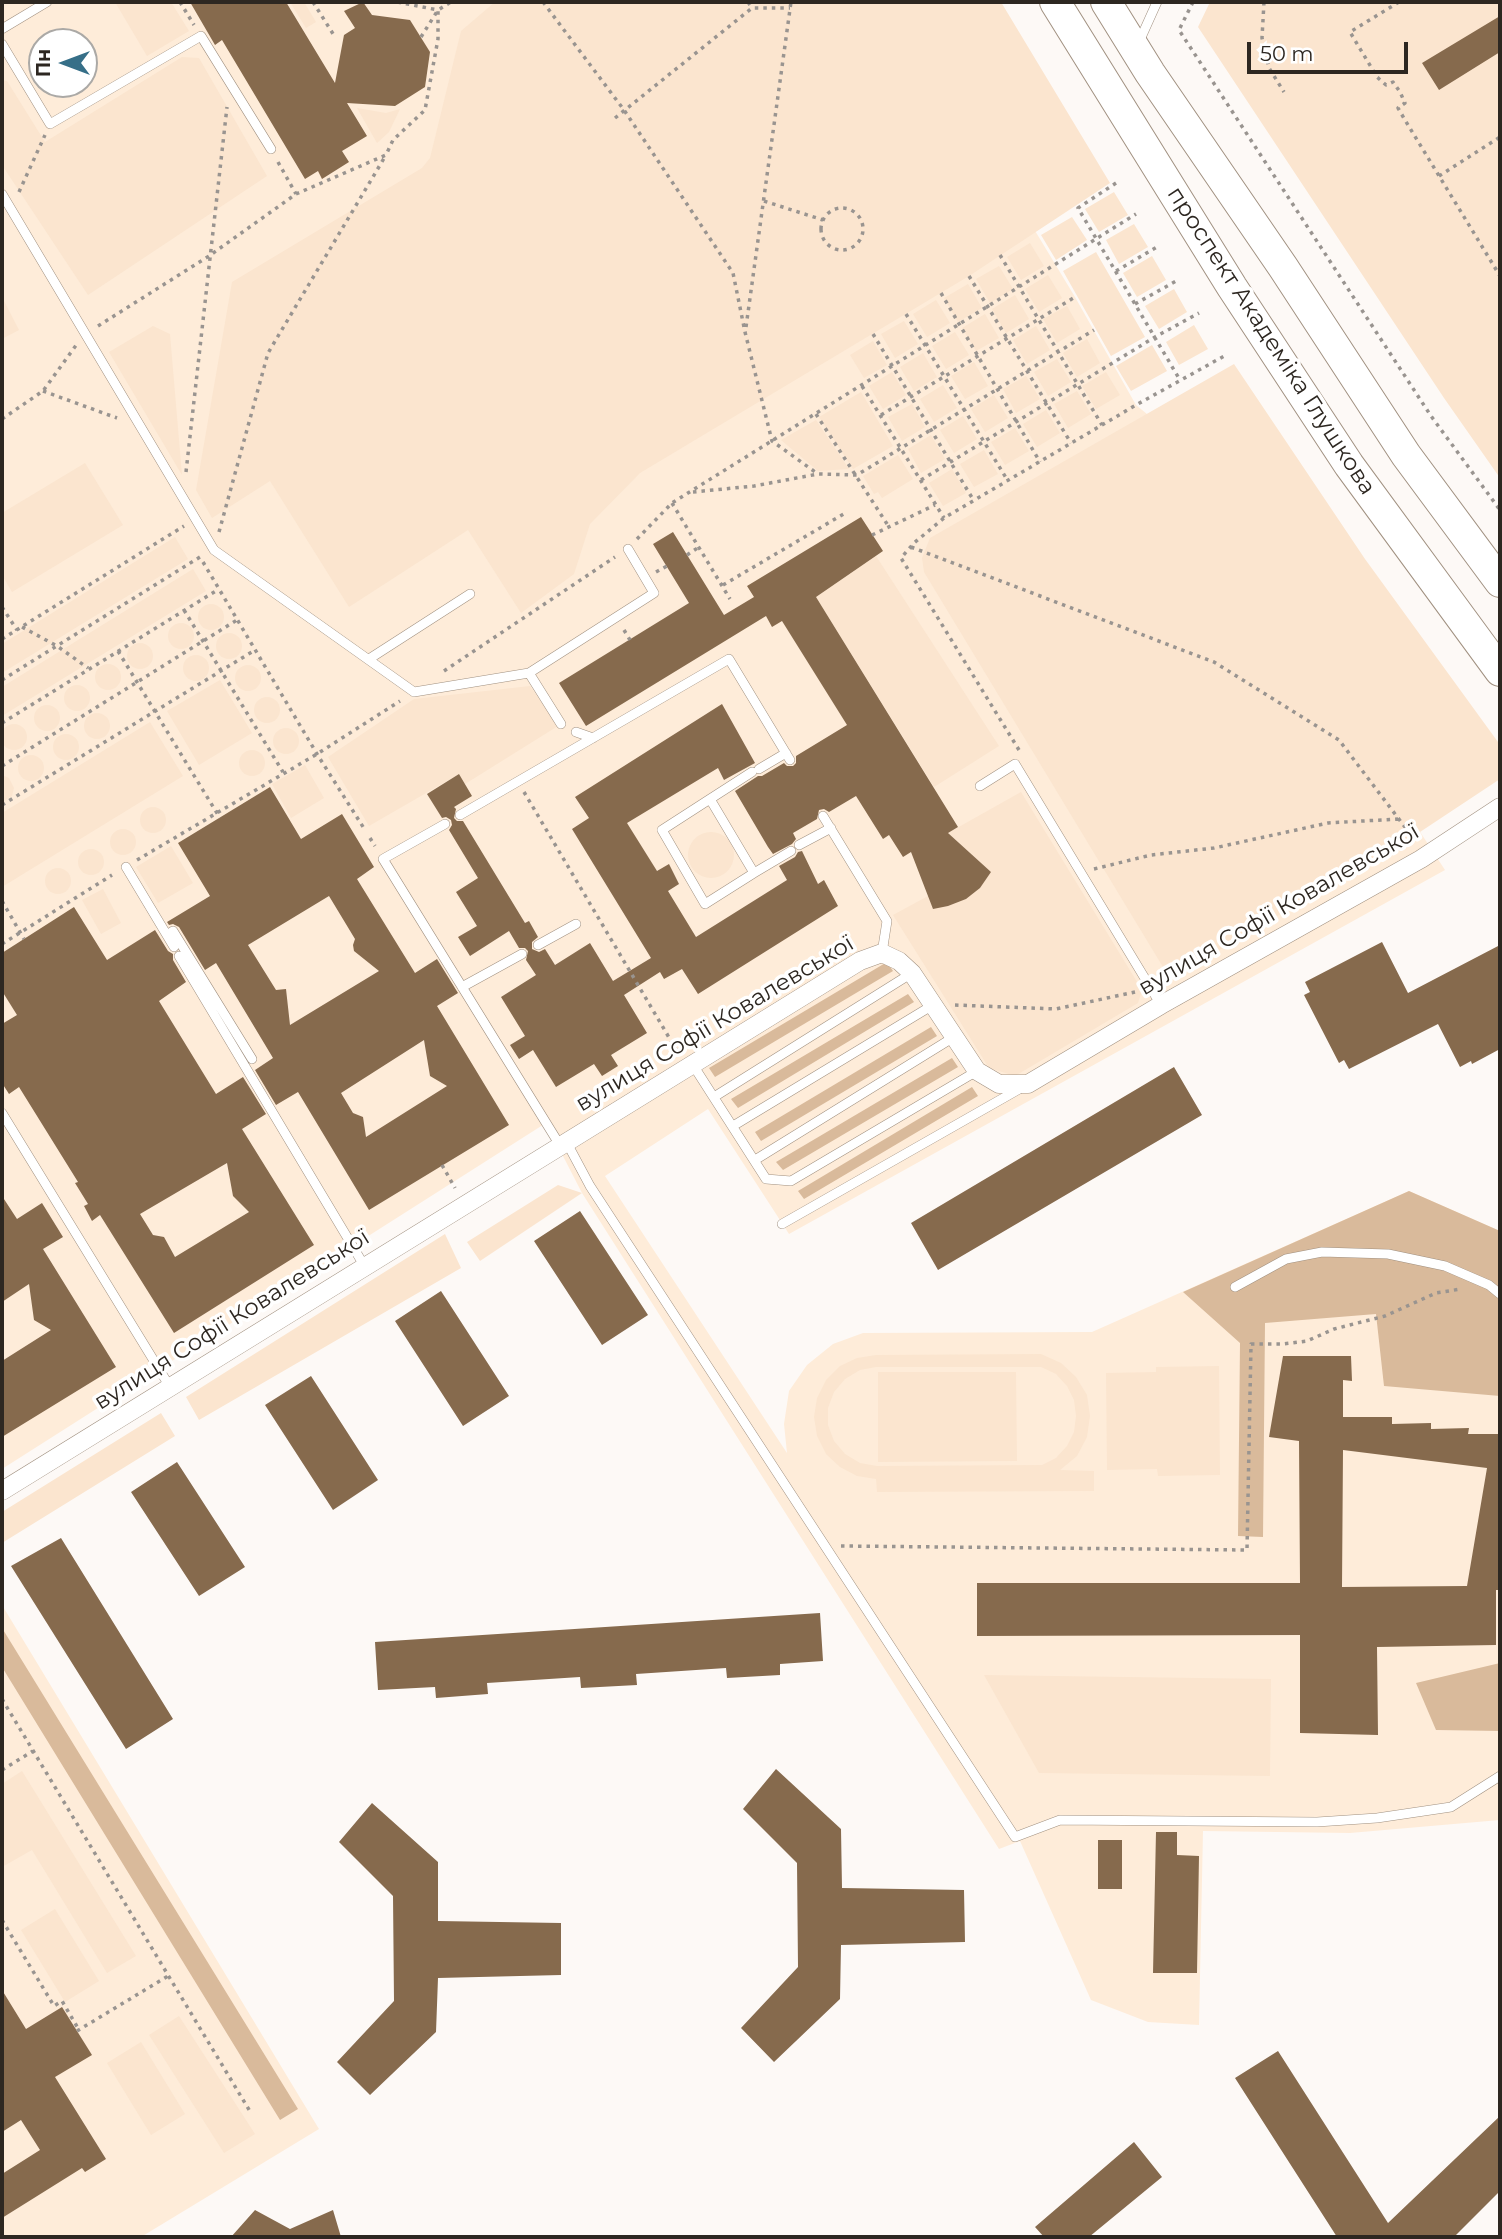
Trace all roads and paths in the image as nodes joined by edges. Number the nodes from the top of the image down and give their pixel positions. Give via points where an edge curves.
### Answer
1 (47, 2) edge
2 (180, 2) edge
3 (313, 2) edge
4 (397, 2) edge
5 (451, 2) edge
6 (544, 2) edge
7 (748, 2) edge
8 (791, 2) edge
9 (1055, 2) edge
10 (1106, 2) edge
11 (1157, 2) edge
12 (1192, 2) edge
13 (1264, 2) edge
14 (1399, 2) edge
15 (752, 8) junction
16 (790, 8) junction
17 (438, 10) junction
18 (2, 29) edge
19 (201, 36) junction
20 (335, 37) dead end
21 (421, 37) dead end
22 (2, 44) edge
23 (1135, 50) junction
24 (230, 83) junction
25 (1284, 92) dead end
26 (624, 110) junction
27 (615, 118) dead end
28 (50, 124) junction
29 (1500, 137) edge
30 (271, 149) joint
31 (386, 155) junction
32 (1439, 176) junction
33 (1116, 183) dead end
34 (2, 194) edge
35 (296, 194) junction
36 (764, 201) junction
37 (11, 210) junction
38 (1136, 215) dead end
39 (824, 220) junction
40 (1097, 240) junction
41 (1157, 247) dead end
42 (1000, 255) dead end
43 (209, 256) junction
44 (1116, 271) junction
45 (969, 276) dead end
46 (1500, 276) edge
47 (1178, 280) dead end
48 (1020, 288) junction
49 (941, 293) dead end
50 (1075, 297) dead end
51 (1135, 304) junction
52 (988, 308) junction
53 (1199, 313) dead end
54 (905, 314) dead end
55 (1039, 320) junction
56 (960, 325) junction
57 (1094, 330) dead end
58 (745, 332) junction
59 (84, 334) junction
60 (873, 334) dead end
61 (1155, 337) junction
62 (1007, 339) junction
63 (926, 346) junction
64 (1058, 352) junction
65 (1226, 355) dead end
66 (978, 356) junction
67 (893, 367) junction
68 (1027, 371) junction
69 (944, 377) junction
70 (1180, 380) junction
71 (1078, 385) junction
72 (862, 386) junction
73 (998, 389) junction
74 (43, 391) junction
75 (911, 397) junction
76 (1047, 403) junction
77 (964, 410) junction
78 (816, 414) junction
79 (881, 415) junction
80 (2, 419) edge
81 (1017, 422) junction
82 (1102, 425) junction
83 (141, 428) junction
84 (931, 430) junction
85 (772, 441) junction
86 (984, 442) junction
87 (1071, 443) junction
88 (900, 447) junction
89 (950, 462) junction
90 (1040, 462) junction
91 (818, 474) junction
92 (857, 475) junction
93 (920, 480) junction
94 (1008, 481) junction
95 (690, 492) junction
96 (183, 498) junction
97 (974, 501) junction
98 (672, 503) junction
99 (936, 505) junction
100 (1500, 510) edge
101 (847, 512) dead end
102 (195, 518) junction
103 (944, 518) junction
104 (182, 527) junction
105 (889, 527) junction
106 (872, 535) dead end
107 (188, 537) dead end
108 (194, 547) dead end
109 (699, 547) junction
110 (911, 547) junction
111 (628, 549) junction
112 (214, 550) junction
113 (687, 555) dead end
114 (200, 557) junction
115 (901, 558) dead end
116 (1500, 582) edge
117 (723, 585) junction
118 (219, 589) junction
119 (470, 594) dead end
120 (730, 598) dead end
121 (2, 607) edge
122 (184, 610) junction
123 (237, 620) junction
124 (22, 627) junction
125 (17, 630) junction
126 (2, 639) edge
127 (202, 641) junction
128 (57, 646) junction
129 (255, 650) junction
130 (118, 651) junction
131 (369, 659) junction
132 (89, 669) junction
133 (221, 671) junction
134 (1500, 671) edge
135 (529, 673) junction
136 (2, 680) edge
137 (137, 682) junction
138 (414, 692) junction
139 (155, 711) junction
140 (2, 723) edge
141 (561, 724) dead end
142 (576, 732) dead end
143 (593, 738) junction
144 (317, 754) junction
145 (2, 766) edge
146 (284, 773) junction
147 (518, 782) junction
148 (980, 786) dead end
149 (710, 799) junction
150 (2, 805) edge
151 (1500, 807) edge
152 (216, 813) junction
153 (460, 815) dead end
154 (823, 816) dead end
155 (220, 818) dead end
156 (1398, 819) junction
157 (445, 824) dead end
158 (831, 828) junction
159 (365, 830) dead end
160 (1416, 841) dead end
161 (126, 867) junction
162 (1092, 870) dead end
163 (754, 873) junction
164 (2, 901) edge
165 (576, 924) dead end
166 (20, 932) junction
167 (167, 935) junction
168 (24, 939) dead end
169 (2, 943) edge
170 (538, 946) dead end
171 (174, 947) dead end
172 (882, 953) junction
173 (522, 954) dead end
174 (179, 956) dead end
175 (912, 973) junction
176 (463, 988) junction
177 (1156, 998) junction
178 (933, 1005) junction
179 (955, 1005) dead end
180 (954, 1037) junction
181 (674, 1045) dead end
182 (252, 1059) dead end
183 (693, 1065) junction
184 (976, 1071) junction
185 (1028, 1084) junction
186 (714, 1097) junction
187 (2, 1113) edge
188 (733, 1126) junction
189 (564, 1145) junction
190 (755, 1160) junction
191 (442, 1165) dead end
192 (457, 1191) dead end
193 (782, 1224) dead end
194 (365, 1267) junction
195 (1489, 1285) junction
196 (1236, 1287) dead end
197 (1500, 1294) edge
198 (170, 1387) junction
199 (2, 1491) edge
200 (840, 1546) dead end
201 (2, 1699) edge
202 (33, 1751) junction
203 (2, 1770) edge
204 (1500, 1776) edge
205 (2, 1920) edge
206 (168, 1976) junction
207 (251, 2113) dead end

1 - 18 lane
2 - 19 path
3 - 20 path
4 - 17 path
5 - 17 path
6 - 26 path
7 - 15 path
8 - 16 path
9 - 134 highway, проспект Академіка Глушкова via 1349,465
10 - 23 highway, проспект Академіка Глушкова
11 - 23 lane
12 - 100 path via 1179,30 1431,416
13 - 25 path via 1262,38 1269,68
14 - 32 path via 1350,32 1377,77 1386,85 1393,82 1400,92 1405,103 1398,108
15 - 16 path
15 - 26 path
16 - 36 path
17 - 21 path
17 - 31 path via 438,39 425,110 393,140
19 - 24 lane
19 - 28 lane
22 - 28 lane
23 - 116 highway, проспект Академіка Глушкова via 1406,455
24 - 30 lane
24 - 43 path
26 - 27 path
26 - 58 path via 733,273
28 - 37 path
29 - 32 path
30 - 35 path
31 - 35 path
31 - 112 path via 268,353
32 - 46 path
33 - 40 path via 1078,208
34 - 37 lane
35 - 43 path
36 - 39 path
36 - 58 path
37 - 59 lane
38 - 40 path
39 - 39 path via 834,210 847,209 862,222 862,236 848,249 835,248 822,234
40 - 44 path
40 - 48 path
41 - 44 path
42 - 48 path
43 - 59 path
43 - 96 path
44 - 51 path
45 - 52 path
47 - 51 path
48 - 52 path
48 - 55 path
49 - 56 path
50 - 55 path
51 - 61 path
52 - 56 path
52 - 62 path
53 - 61 path
54 - 63 path
55 - 62 path
55 - 64 path
56 - 63 path
56 - 66 path
57 - 64 path
58 - 85 path
59 - 74 path
59 - 83 lane
60 - 67 path
61 - 70 path
61 - 71 path
62 - 66 path
62 - 68 path
63 - 67 path
63 - 69 path
64 - 68 path
64 - 71 path
65 - 70 path
66 - 69 path
66 - 73 path
67 - 72 path
67 - 75 path
68 - 73 path
68 - 76 path
69 - 75 path
69 - 77 path
70 - 82 path
71 - 76 path
71 - 82 path
72 - 78 path
72 - 79 path
73 - 77 path
73 - 81 path
74 - 80 path
74 - 83 path
75 - 79 path
75 - 84 path
76 - 81 path
76 - 87 path
77 - 84 path
77 - 86 path
78 - 85 path
78 - 92 path
79 - 88 path
81 - 86 path
81 - 90 path
82 - 87 path
83 - 96 lane
84 - 88 path
84 - 89 path
85 - 91 path
85 - 95 path
86 - 89 path
86 - 94 path
87 - 90 path
88 - 92 path
88 - 93 path
89 - 93 path
89 - 97 path
90 - 94 path
91 - 92 path
91 - 95 path
92 - 105 path
93 - 99 path
94 - 97 path
95 - 98 path
96 - 102 lane
97 - 103 path
98 - 109 path
98 - 111 path
99 - 103 path
99 - 105 path
101 - 117 path
102 - 104 path
102 - 112 lane
103 - 110 path
104 - 107 path
104 - 124 path
105 - 106 path
108 - 114 path
109 - 113 path
109 - 117 path
110 - 115 path
110 - 156 path via 1214,662 1339,740
111 - 135 lane via 654,593
111 - 138 path
112 - 131 lane
114 - 118 path
114 - 128 path
117 - 120 path
118 - 122 path
118 - 123 path
119 - 131 lane
121 - 125 path
122 - 127 path
122 - 130 path
123 - 127 path
123 - 129 path
124 - 125 path
124 - 128 path
125 - 126 path
127 - 133 path
127 - 137 path
128 - 132 path
128 - 136 path
129 - 133 path
129 - 144 path
130 - 132 path
130 - 137 path
131 - 138 lane
132 - 140 path
133 - 139 path
133 - 146 path
135 - 138 lane
135 - 141 lane
137 - 139 path
137 - 145 path
138 - 144 path
139 - 150 path
139 - 152 path
142 - 143 lane
143 - 147 lane
143 - 149 lane via 729,659 788,756
144 - 146 path
144 - 159 path
146 - 152 path
147 - 153 lane
147 - 181 path
148 - 177 lane via 1015,764
149 - 163 lane
149 - 163 lane via 662,830 705,904
151 - 177 street, вулиця Софії Ковалевської via 1421,859
152 - 155 path
152 - 161 path
154 - 158 lane
156 - 160 path
156 - 162 path via 1328,822
157 - 176 lane via 383,859
158 - 163 lane
158 - 172 lane via 887,921
161 - 166 path
161 - 167 lane
164 - 166 path
165 - 170 lane
166 - 168 path
166 - 169 path
167 - 171 lane
167 - 182 lane via 173,931
172 - 175 street, вулиця Софії Ковалевської
172 - 183 street, вулиця Софії Ковалевської via 859,961
173 - 176 lane
174 - 194 lane
175 - 178 street, вулиця Софії Ковалевської
175 - 186 lane
176 - 189 lane
177 - 179 path via 1142,990 1056,1009
177 - 185 street, вулиця Софії Ковалевської
178 - 180 street, вулиця Софії Ковалевської
178 - 188 lane
180 - 184 street, вулиця Софії Ковалевської
180 - 190 lane
183 - 186 lane
183 - 189 street, вулиця Софії Ковалевської
184 - 185 street via 999,1084
184 - 190 lane via 791,1181 766,1179
185 - 193 lane
186 - 188 lane
187 - 198 lane
188 - 190 lane
189 - 194 street, вулиця Софії Ковалевської
189 - 204 lane via 1015,1837 1060,1820 1317,1822 1377,1818 1451,1807
191 - 192 path
194 - 198 street, вулиця Софії Ковалевської
195 - 196 lane via 1445,1266 1399,1256 1322,1252 1286,1259
195 - 197 lane
195 - 200 path via 1436,1293 1385,1316 1307,1340 1251,1344 1247,1550
198 - 199 street, вулиця Софії Ковалевської
201 - 202 path
202 - 203 path
202 - 206 path
205 - 206 path via 54,2006 62,2001 78,2031
206 - 207 path

